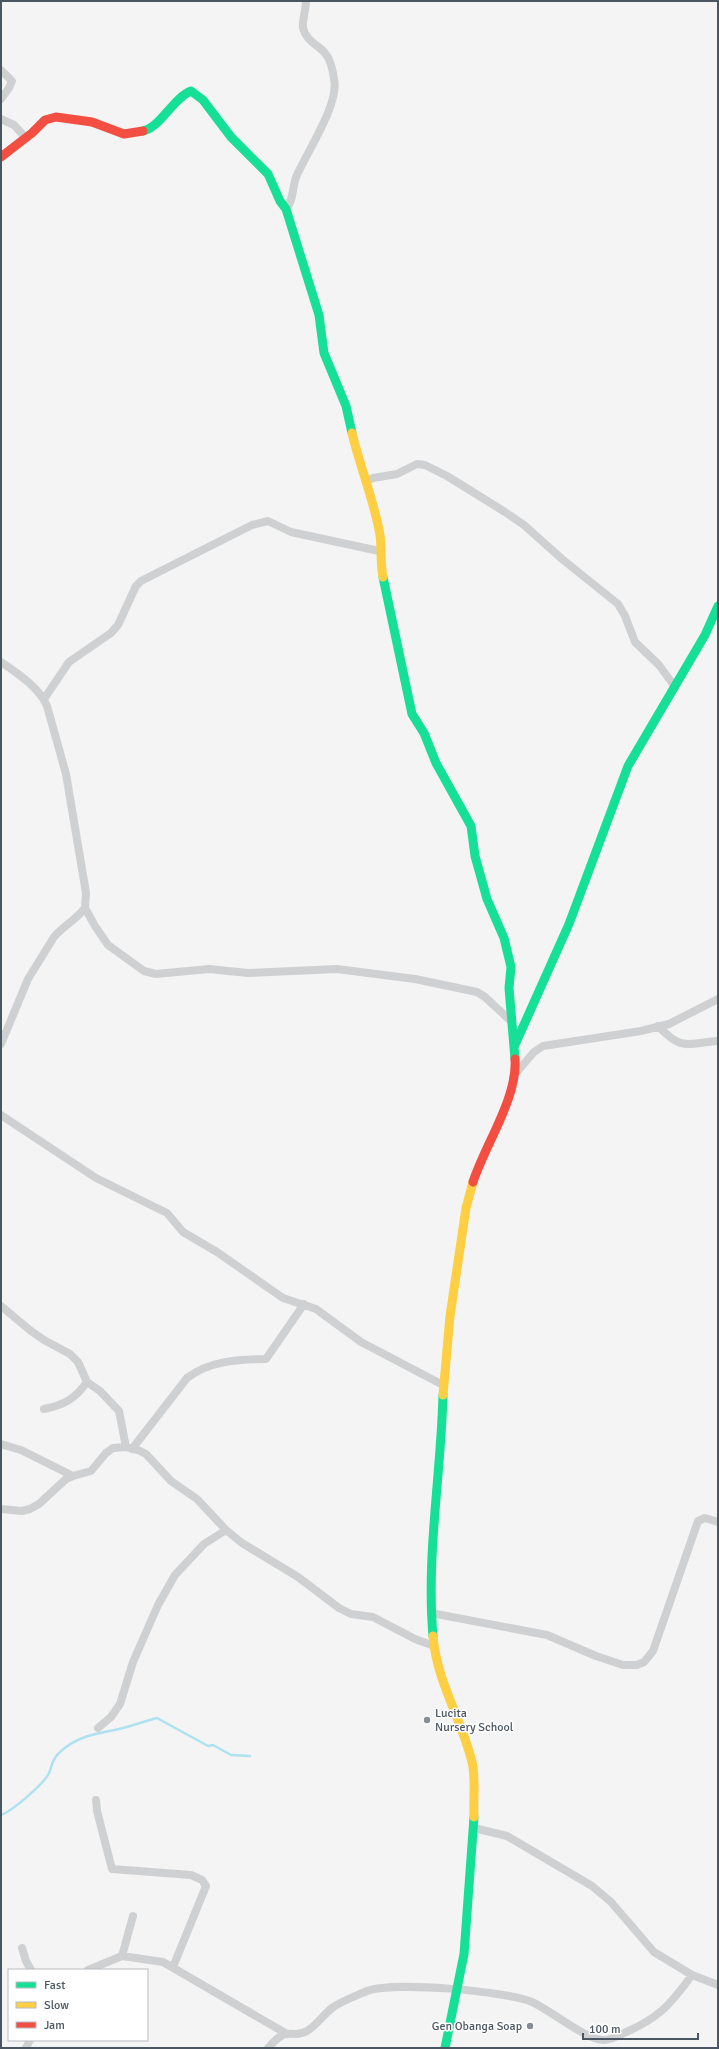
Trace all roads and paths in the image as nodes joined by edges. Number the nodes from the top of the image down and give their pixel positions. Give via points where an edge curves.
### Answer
1 (306, 1) edge
2 (1, 70) edge
3 (1, 99) edge
4 (1, 119) edge
5 (25, 137) junction
6 (1, 157) edge
7 (286, 209) junction
8 (367, 481) junction
9 (379, 551) junction
10 (718, 606) edge
11 (1, 662) edge
12 (675, 687) junction
13 (44, 699) junction
14 (85, 908) junction
15 (718, 999) edge
16 (512, 1022) junction
17 (658, 1026) junction
18 (718, 1041) edge
19 (1, 1044) edge
20 (514, 1047) junction
21 (516, 1073) junction
22 (2, 1118) edge
23 (304, 1304) junction
24 (1, 1306) edge
25 (87, 1382) junction
26 (443, 1385) junction
27 (44, 1409) dead end
28 (1, 1444) edge
29 (129, 1448) junction
30 (73, 1476) junction
31 (1, 1509) edge
32 (718, 1522) edge
33 (226, 1530) junction
34 (431, 1613) junction
35 (434, 1646) junction
36 (98, 1728) dead end
37 (96, 1800) dead end
38 (474, 1828) junction
39 (133, 1916) dead end
40 (22, 1948) dead end
41 (122, 1956) junction
42 (173, 1967) junction
43 (30, 1969) edge
44 (90, 1969) edge
45 (692, 1975) junction
46 (718, 1985) edge
47 (458, 1990) junction
48 (287, 2034) junction
49 (268, 2048) edge
50 (445, 2048) edge

1 - 7 street via 304,29 311,42 326,54 335,80 335,89 330,107 296,175 291,200
2 - 3 street via 12,81
4 - 5 street via 14,126
5 - 6 street
5 - 7 street via 45,120 56,117 92,122 124,134 145,132 153,128 174,104 191,91 215,114 232,138 268,175 280,203
7 - 8 street via 319,315 324,353 346,406 356,450
8 - 9 street via 378,528
8 - 12 street via 397,474 417,464 425,465 511,516 618,604 635,642 660,665
9 - 13 street via 291,532 268,521 252,525 141,581 136,586 118,625 111,633 69,662
9 - 16 street via 412,714 471,826 475,856 487,899 504,938 511,967 509,988
10 - 12 street via 705,635
11 - 13 street via 28,682
12 - 20 street via 628,766 569,924
13 - 14 street via 66,774 86,893
14 - 16 street via 108,945 144,971 156,974 209,969 248,973 338,968 386,974 477,992 486,997
14 - 19 street via 54,937 28,979
15 - 17 street via 683,1017
16 - 20 street
17 - 18 street via 669,1038 682,1045
17 - 21 street via 543,1046 534,1052
20 - 21 street
21 - 26 street via 501,1116 478,1167 466,1208
22 - 23 street via 96,1178 167,1214 183,1232 284,1298
23 - 26 street via 316,1309 361,1342
23 - 29 street via 266,1359 214,1363 198,1369 187,1378
24 - 25 street via 44,1340 70,1354 78,1362
25 - 27 street via 72,1400 61,1406
25 - 29 street via 100,1391 119,1411
26 - 34 street via 442,1433 434,1515
28 - 30 street via 21,1450
29 - 30 street via 113,1448 91,1472
29 - 33 street via 146,1454 171,1481 198,1499
30 - 31 street via 30,1509
32 - 34 street via 705,1518 698,1521 653,1651 644,1662 636,1665 624,1665 596,1656 547,1634
33 - 35 street via 242,1543 298,1577 339,1608 351,1614 373,1617
33 - 36 street via 204,1544 175,1574 133,1662 120,1704 111,1717
34 - 35 street
35 - 38 street via 439,1674 472,1763
37 - 42 street via 96,1811 112,1869 191,1876 202,1880 206,1886
38 - 45 street via 507,1836 592,1886 611,1902 650,1948
38 - 47 street via 464,1954
39 - 41 street
40 - 43 street
41 - 42 street via 163,1962
41 - 44 street
42 - 48 street
45 - 46 street
45 - 47 street via 656,2017 606,2040 591,2037 531,2002
47 - 48 street via 405,1986 369,1990 338,2004 306,2032 294,2036
47 - 50 street
48 - 49 street

